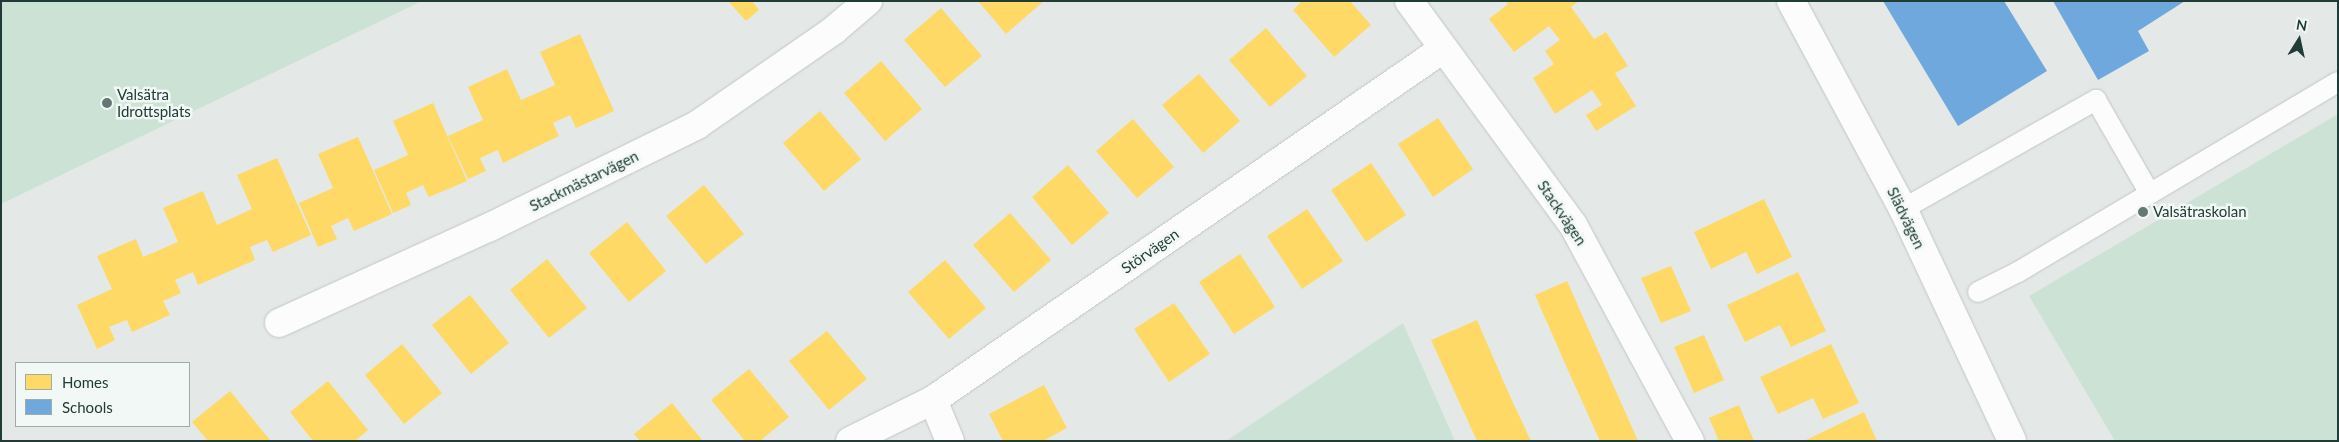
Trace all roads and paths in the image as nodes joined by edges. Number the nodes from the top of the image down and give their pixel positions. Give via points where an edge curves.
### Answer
1 (868, 1) edge
2 (1409, 1) edge
3 (1790, 1) edge
4 (1443, 49) junction
5 (2338, 82) edge
6 (2150, 194) junction
7 (1903, 209) junction
8 (1978, 292) dead end
9 (279, 323) dead end
10 (933, 400) junction
11 (850, 441) edge
12 (950, 441) edge
13 (1690, 441) edge
14 (2012, 441) edge

1 - 9 street, Stackmästarvägen via 834,30 697,125 490,227
2 - 4 street, Stackvägen
3 - 7 street, Slädvägen
4 - 10 street, Störvägen
4 - 13 street, Stackvägen via 1573,225 1681,419
5 - 6 lane
6 - 7 lane via 2096,100
6 - 8 lane
7 - 14 street, Slädvägen
10 - 11 street, Störvägen
10 - 12 street

